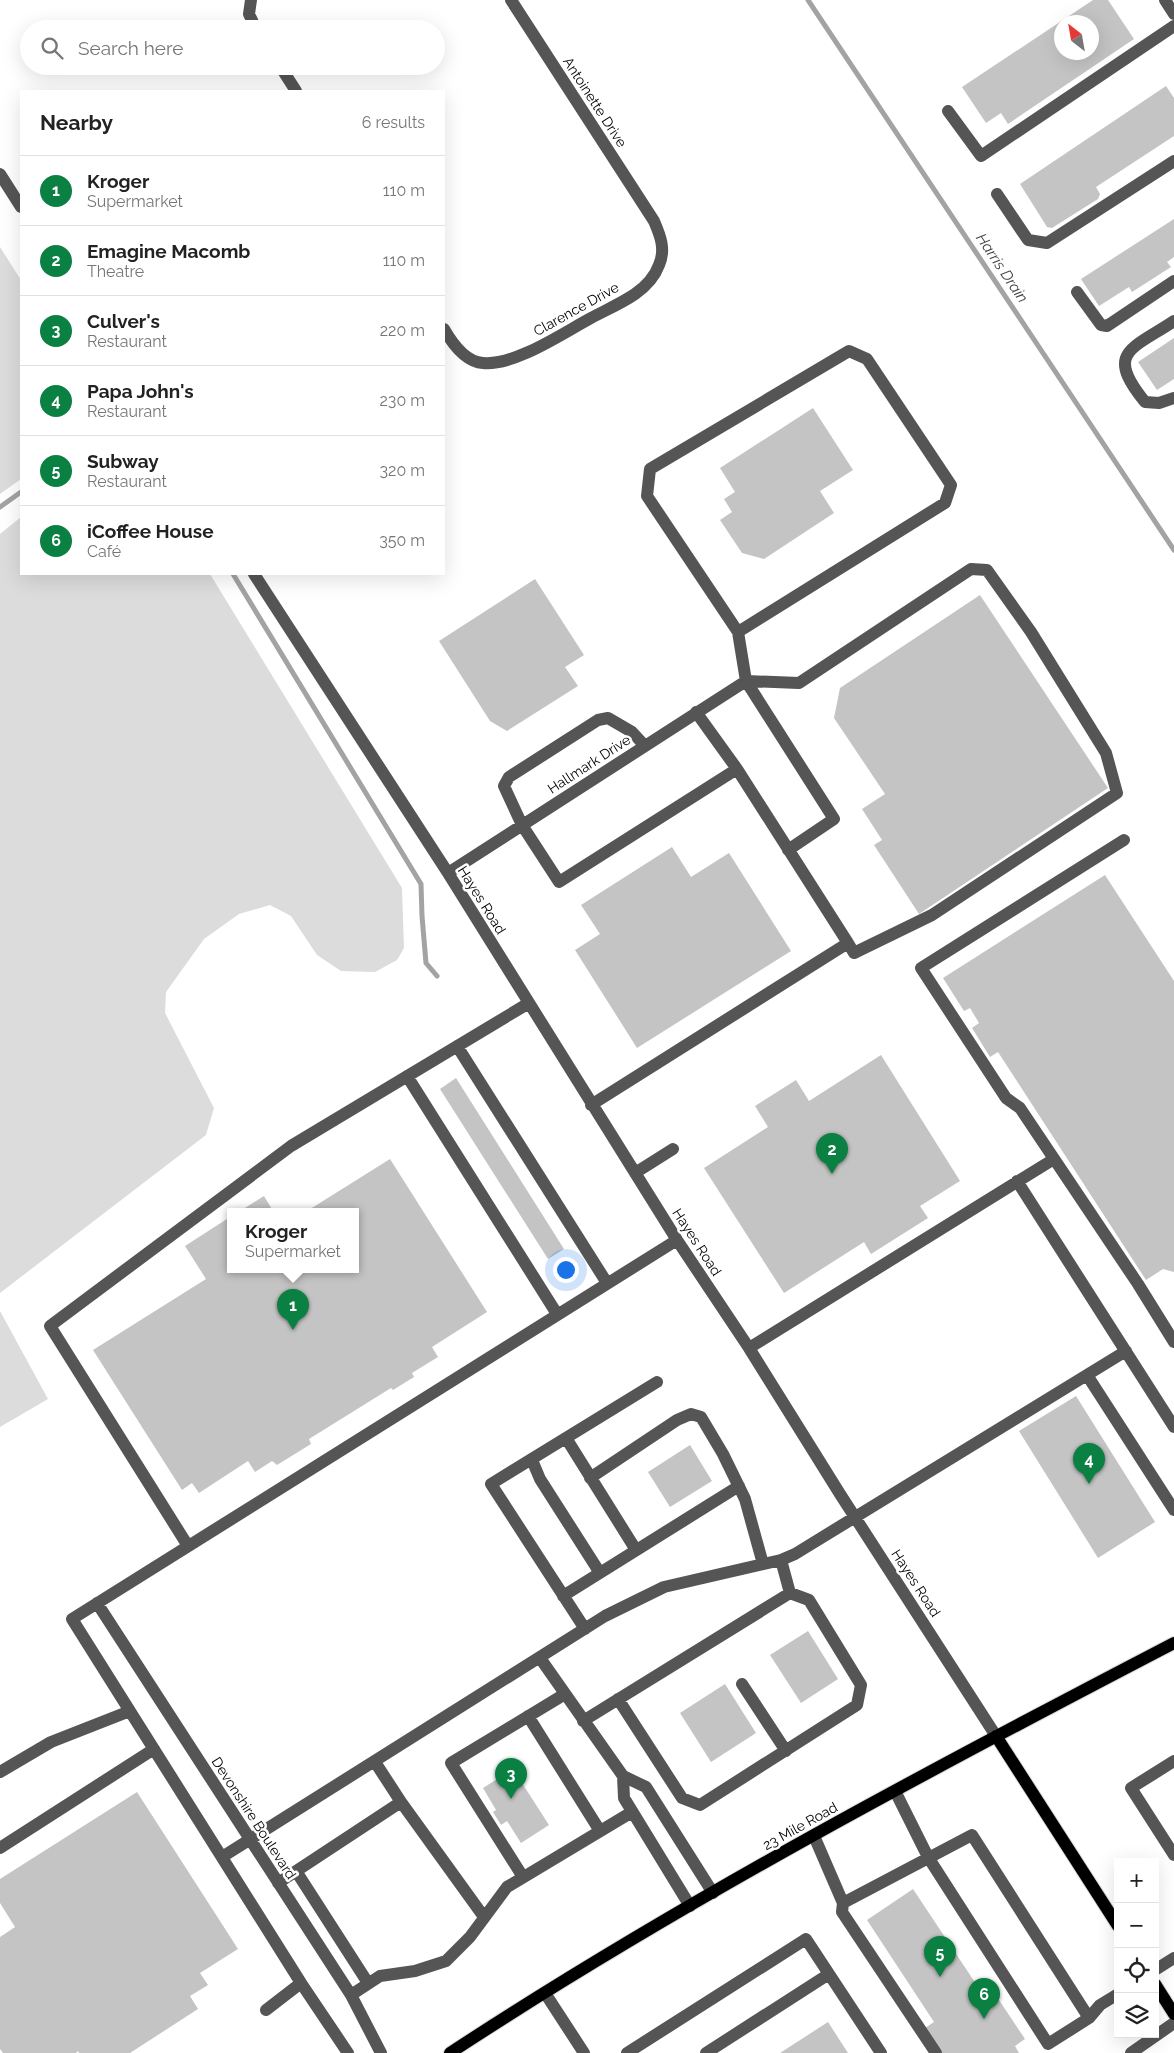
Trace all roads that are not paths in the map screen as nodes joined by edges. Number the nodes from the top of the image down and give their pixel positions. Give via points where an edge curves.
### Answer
1 (251, 0) edge
2 (510, 0) edge
3 (1165, 0) edge
4 (1174, 14) edge
5 (252, 20) edge
6 (1174, 26) edge
7 (286, 75) edge
8 (295, 90) edge
9 (948, 111) dead end
10 (1174, 161) edge
11 (0, 174) edge
12 (997, 194) dead end
13 (20, 205) edge
14 (654, 221) joint
15 (1174, 281) edge
16 (1077, 292) dead end
17 (1174, 321) edge
18 (445, 331) edge
19 (1174, 398) edge
20 (255, 575) edge
21 (738, 632) junction
22 (746, 681) junction
23 (696, 712) junction
24 (645, 746) junction
25 (737, 770) junction
26 (522, 825) junction
27 (1124, 840) dead end
28 (788, 850) junction
29 (448, 873) junction
30 (848, 943) junction
31 (528, 1003) junction
32 (457, 1046) junction
33 (406, 1076) junction
34 (591, 1105) junction
35 (672, 1149) dead end
36 (1054, 1159) junction
37 (635, 1173) junction
38 (1017, 1181) junction
39 (677, 1240) junction
40 (607, 1283) junction
41 (558, 1314) junction
42 (1174, 1342) edge
43 (749, 1348) junction
44 (1126, 1351) junction
45 (1087, 1374) junction
46 (657, 1382) dead end
47 (1174, 1427) edge
48 (566, 1438) junction
49 (532, 1460) junction
50 (590, 1478) junction
51 (739, 1486) junction
52 (1174, 1510) edge
53 (856, 1516) junction
54 (188, 1546) junction
55 (636, 1550) junction
56 (781, 1560) junction
57 (762, 1564) junction
58 (600, 1572) junction
59 (790, 1593) junction
60 (563, 1596) junction
61 (97, 1604) junction
62 (585, 1629) junction
63 (1174, 1643) edge
64 (540, 1658) junction
65 (742, 1684) dead end
66 (564, 1694) junction
67 (618, 1699) junction
68 (130, 1711) junction
69 (528, 1716) junction
70 (583, 1721) junction
71 (996, 1736) junction
72 (154, 1750) junction
73 (786, 1750) junction
74 (1174, 1761) edge
75 (375, 1762) junction
76 (0, 1772) edge
77 (623, 1776) junction
78 (894, 1791) junction
79 (401, 1802) junction
80 (632, 1812) junction
81 (600, 1831) junction
82 (814, 1836) junction
83 (250, 1840) junction
84 (0, 1848) edge
85 (1174, 1855) edge
86 (222, 1857) junction
87 (928, 1857) junction
88 (296, 1871) junction
89 (524, 1877) junction
90 (278, 1883) junction
91 (713, 1893) junction
92 (843, 1903) junction
93 (690, 1906) junction
94 (484, 1917) junction
95 (1114, 1920) edge
96 (1174, 1958) edge
97 (1159, 1967) edge
98 (829, 1974) junction
99 (301, 1983) junction
100 (368, 1983) junction
101 (1159, 1990) edge
102 (545, 1993) junction
103 (351, 1995) junction
104 (1114, 1996) edge
105 (266, 2010) dead end
106 (1174, 2014) edge
107 (1089, 2018) junction
108 (1174, 2023) edge
109 (1046, 2048) edge
110 (635, 2051) edge
111 (348, 2053) edge
112 (380, 2053) edge
113 (450, 2053) edge
114 (584, 2053) edge
115 (706, 2053) edge
116 (880, 2053) edge
117 (936, 2053) edge
118 (1131, 2053) edge

1 - 5 street
2 - 14 street, Antoinette Drive
3 - 4 street
6 - 9 street via 981,156
7 - 8 street
10 - 12 street via 1047,243 1028,240
11 - 13 street
14 - 18 street, Clarence Drive via 663,250 652,279 636,293 531,351 482,364 454,346
15 - 16 street via 1107,326 1101,325
17 - 19 street via 1127,352 1124,371 1145,402 1159,404
20 - 29 street, Hayes Road
21 - 21 street via 647,496 650,469 850,351 866,359 951,485 944,503
21 - 22 street
22 - 23 street, Hallmark Drive
22 - 28 street via 834,819
22 - 30 street via 799,684 955,578 971,569 987,570 1031,632 1106,753 1117,793 932,915 854,952
23 - 24 street, Hallmark Drive
23 - 25 street
24 - 26 street, Hallmark Drive
24 - 26 street via 632,732 608,718 598,720 509,777 504,786
25 - 26 street via 559,882
25 - 28 street
26 - 29 street, Hallmark Drive
27 - 36 street via 922,968 1006,1098 1020,1108
28 - 30 street
29 - 31 street, Hayes Road
30 - 34 street
31 - 32 street
31 - 34 street, Hayes Road
32 - 33 street
32 - 40 street
33 - 41 street
33 - 54 street via 291,1146 50,1326
34 - 37 street, Hayes Road
35 - 37 street
36 - 38 street
36 - 42 street
37 - 39 street, Hayes Road
38 - 43 street
38 - 44 street
39 - 40 street
39 - 43 street, Hayes Road
40 - 41 street
41 - 54 street
43 - 53 street, Hayes Road
44 - 45 street
44 - 47 street
45 - 52 street
45 - 53 street
46 - 48 street
48 - 49 street
48 - 50 street
49 - 58 street via 540,1479
49 - 60 street via 491,1484
50 - 51 street via 691,1414 701,1417
50 - 55 street
51 - 55 street
51 - 57 street
53 - 56 street
53 - 71 street, Hayes Road
54 - 61 street
55 - 58 street
56 - 57 street
56 - 59 street
57 - 62 street via 664,1587
58 - 60 street
59 - 67 street
59 - 73 street via 809,1600 861,1685 857,1705
60 - 62 street
61 - 68 street via 72,1619
61 - 83 street, Devonshire Boulevard
62 - 64 street
63 - 71 main road, 23 Mile Road
64 - 66 street
64 - 75 street
65 - 73 street
66 - 69 street
66 - 70 street
67 - 70 street
67 - 73 street via 682,1798 700,1805
68 - 72 street
68 - 76 street via 51,1742
69 - 81 street
69 - 89 street via 451,1763
70 - 77 street
71 - 78 main road, 23 Mile Road
71 - 95 main road, Hayes Road
72 - 84 street
72 - 86 street
74 - 85 street via 1131,1788
75 - 79 street
75 - 83 street
77 - 80 street via 624,1798
77 - 91 street via 646,1787
78 - 82 main road, 23 Mile Road
78 - 87 street
79 - 88 street
79 - 94 street
80 - 81 street
80 - 93 street
81 - 89 street
82 - 91 main road, 23 Mile Road
82 - 92 street
83 - 86 street
83 - 90 street, Devonshire Boulevard
86 - 99 street
87 - 92 street
87 - 107 street via 972,1835
87 - 109 street
88 - 90 street
88 - 100 street
89 - 94 street via 507,1887
90 - 103 street, Devonshire Boulevard
91 - 93 main road, 23 Mile Road
92 - 117 street via 842,1912
93 - 102 main road, 23 Mile Road
94 - 100 street via 446,1961 415,1971 380,1976
96 - 97 street
98 - 110 street via 806,1939
98 - 115 street
98 - 116 street
99 - 105 street
99 - 111 street
100 - 103 street
101 - 106 main road
102 - 113 main road, 23 Mile Road
102 - 114 street
103 - 112 street, Devonshire Boulevard
104 - 107 street via 1100,2005
107 - 109 street
108 - 118 street

